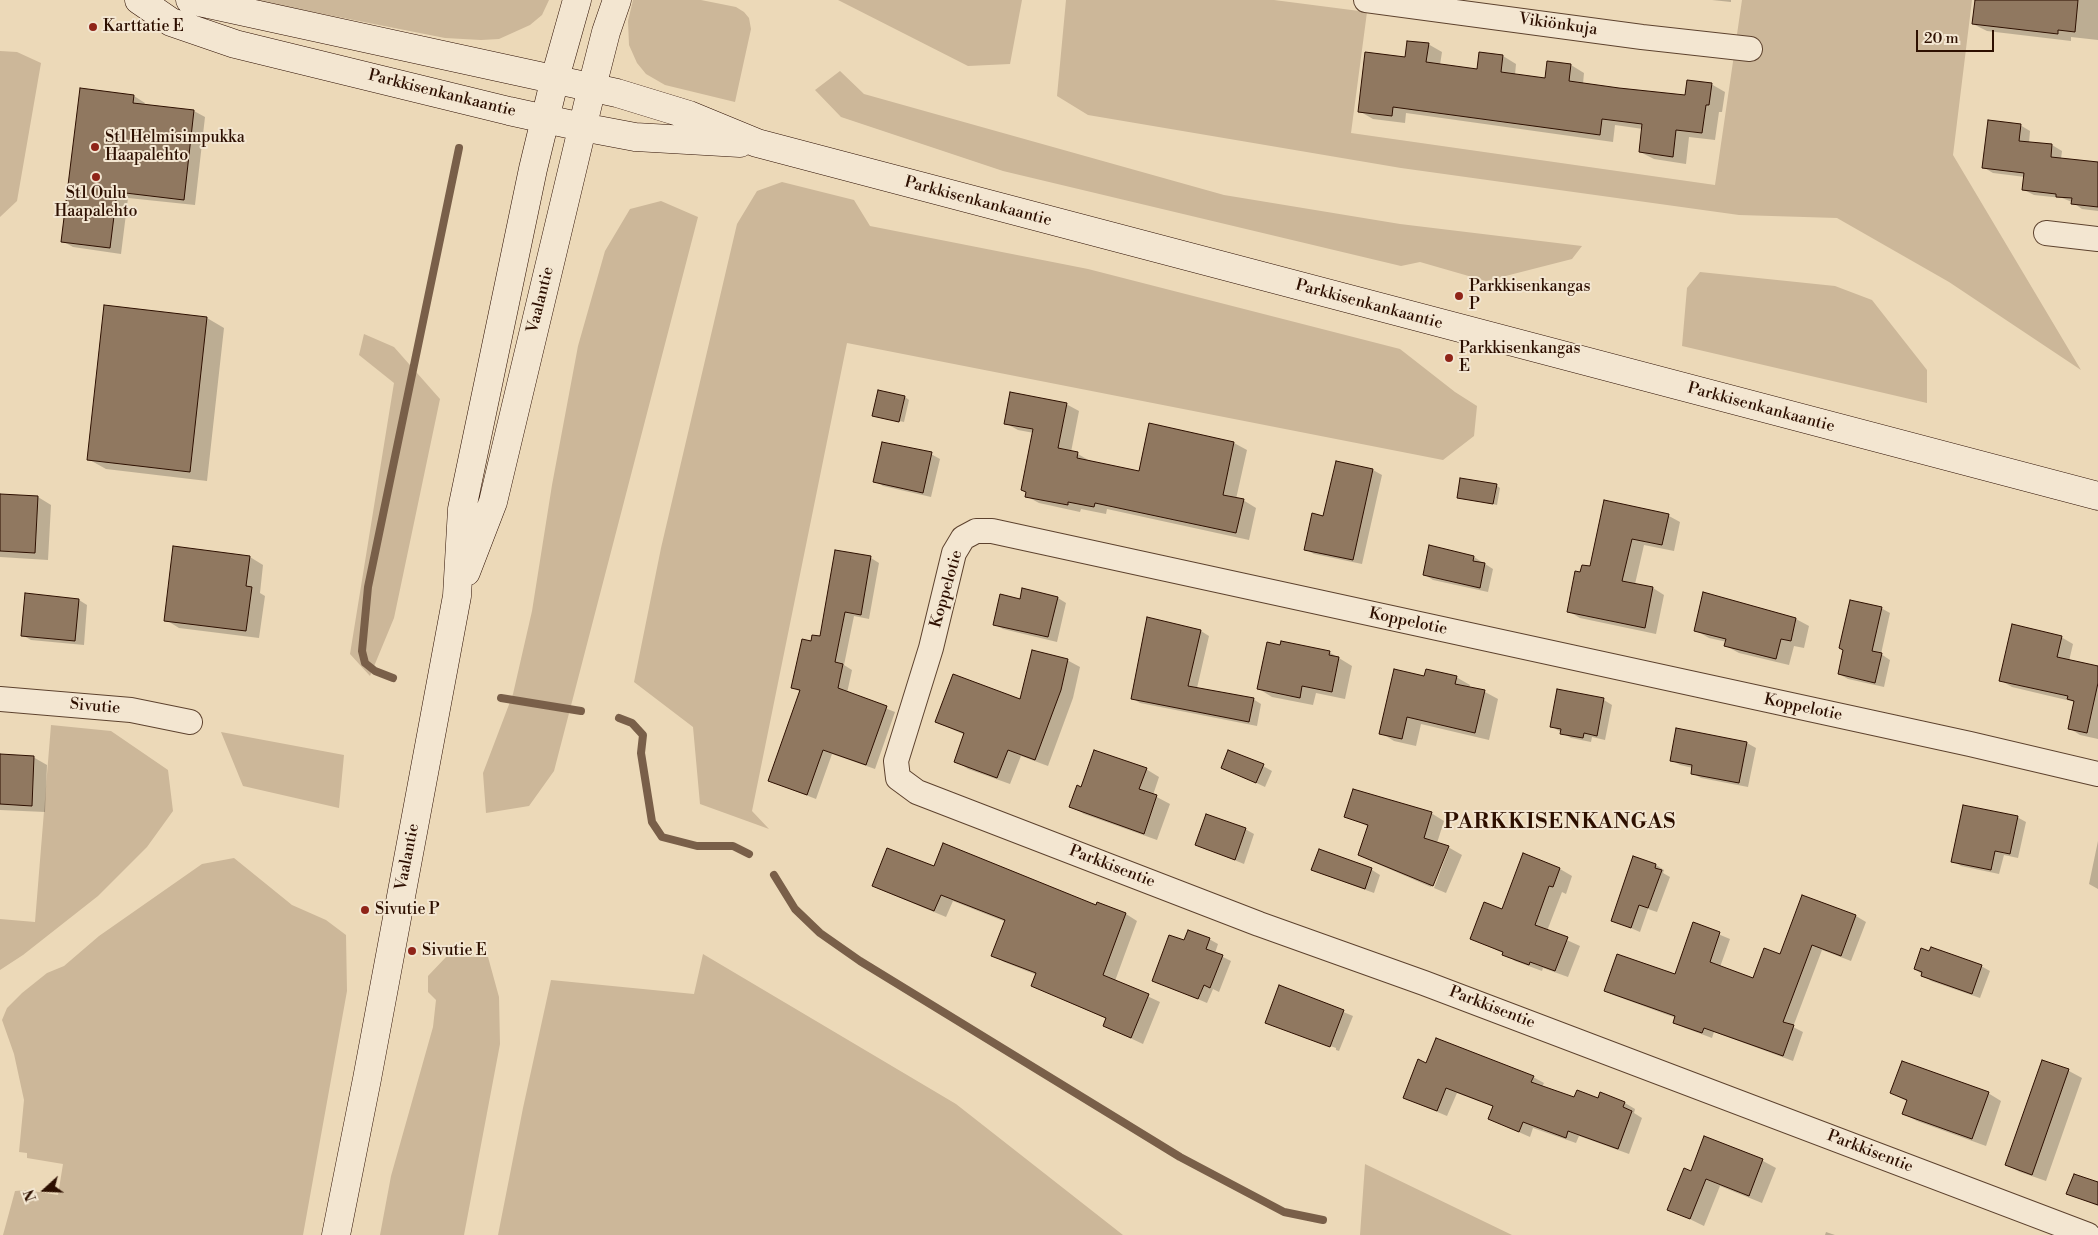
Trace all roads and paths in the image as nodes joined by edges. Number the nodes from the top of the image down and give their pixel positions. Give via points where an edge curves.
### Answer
1 (140, 0) edge
2 (190, 0) edge
3 (577, 0) edge
4 (617, 0) edge
5 (1366, 0) edge
6 (1750, 49) dead end
7 (555, 78) junction
8 (592, 87) junction
9 (546, 119) junction
10 (582, 128) junction
11 (756, 143) junction
12 (2046, 233) dead end
13 (2098, 239) edge
14 (2098, 496) edge
15 (456, 596) junction
16 (0, 699) edge
17 (190, 722) dead end
18 (2098, 774) edge
19 (898, 778) joint
20 (336, 1235) edge
21 (2088, 1235) edge

1 - 9 main road, Parkkisenkankaantie via 171,22 235,44
2 - 7 main road, Parkkisenkankaantie
3 - 7 main road, Vaalantie
4 - 8 main road, Vaalantie
5 - 6 street, Vikiönkuja
7 - 8 main road, Parkkisenkankaantie
7 - 9 main road, Vaalantie
8 - 10 main road, Vaalantie
8 - 11 main road, Parkkisenkankaantie via 666,107
9 - 10 main road, Parkkisenkankaantie
9 - 15 main road, Vaalantie via 462,509
10 - 11 main road, Parkkisenkankaantie via 636,137
10 - 15 main road, Vaalantie via 493,502
11 - 14 main road, Parkkisenkankaantie
12 - 13 street
15 - 20 main road, Vaalantie
16 - 17 street, Sivutie via 131,710
18 - 19 street, Koppelotie via 992,531 976,531 963,538 954,553 931,648 896,761
19 - 21 street, Parkkisentie via 917,792 1222,910 1424,983

